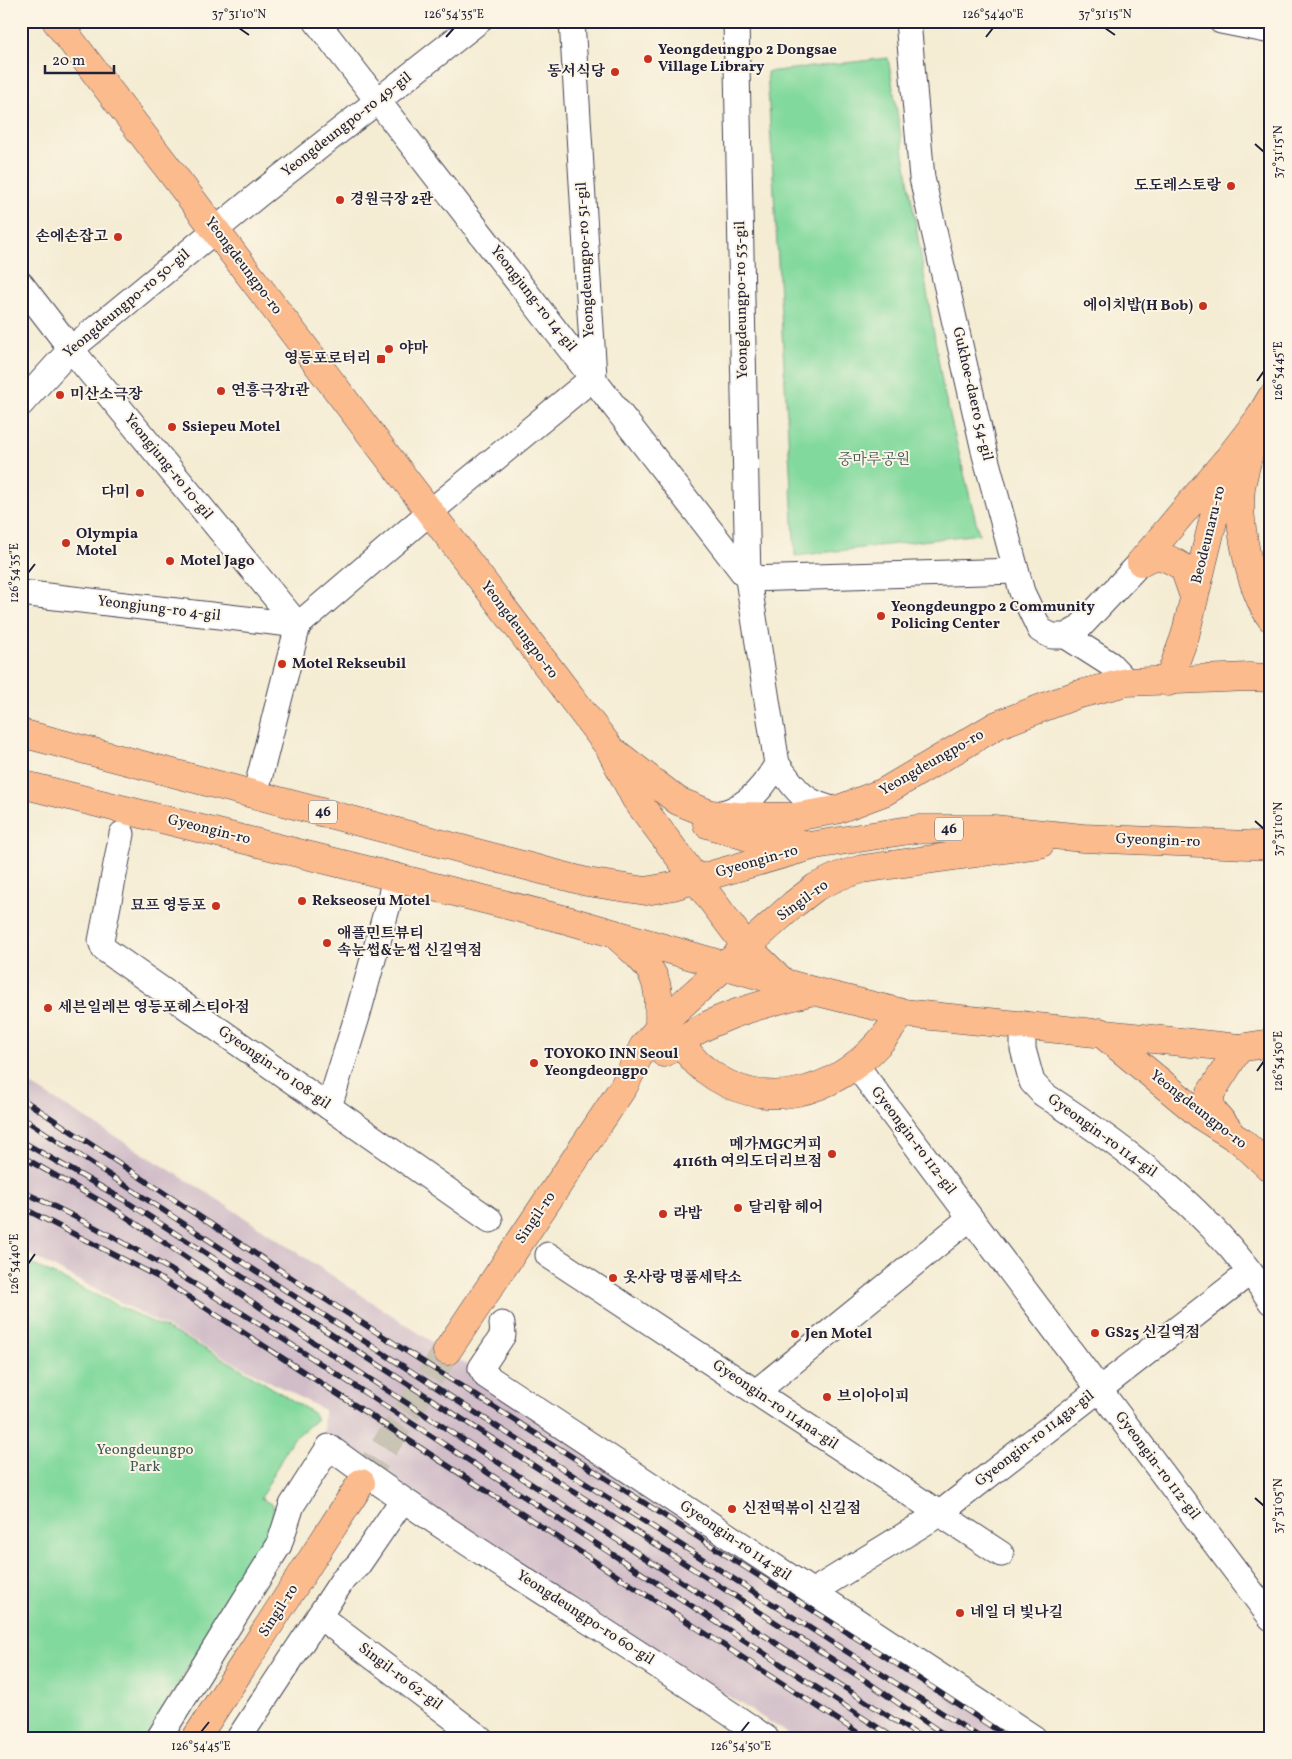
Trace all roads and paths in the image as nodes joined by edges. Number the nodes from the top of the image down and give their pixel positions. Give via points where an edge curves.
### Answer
1 (56, 21) edge
2 (316, 21) edge
3 (479, 21) edge
4 (572, 21) edge
5 (736, 21) edge
6 (908, 21) edge
7 (1220, 21) edge
8 (1271, 30) edge
9 (378, 100) junction
10 (216, 230) junction
11 (21, 284) edge
12 (71, 349) junction
13 (594, 377) junction
14 (21, 404) edge
15 (1264, 409) edge
16 (1228, 460) junction
17 (430, 512) junction
18 (1141, 562) junction
19 (1016, 571) junction
20 (748, 579) junction
21 (21, 593) edge
22 (1194, 597) junction
23 (1271, 618) edge
24 (298, 625) junction
25 (1066, 636) junction
26 (1271, 678) edge
27 (1127, 682) junction
28 (1168, 682) junction
29 (21, 734) edge
30 (609, 747) junction
31 (777, 764) junction
32 (21, 784) edge
33 (255, 795) junction
34 (678, 801) junction
35 (836, 810) junction
36 (710, 814) junction
37 (122, 834) dead end
38 (1083, 838) junction
39 (815, 846) junction
40 (1271, 846) edge
41 (396, 876) junction
42 (696, 879) junction
43 (613, 932) junction
44 (746, 946) junction
45 (727, 965) junction
46 (781, 980) junction
47 (813, 991) junction
48 (903, 1012) junction
49 (1023, 1024) junction
50 (1100, 1032) junction
51 (668, 1035) junction
52 (1271, 1043) edge
53 (1240, 1048) junction
54 (855, 1064) junction
55 (329, 1107) junction
56 (1235, 1137) junction
57 (1271, 1169) edge
58 (970, 1218) junction
59 (490, 1220) dead end
60 (548, 1255) dead end
61 (1249, 1273) junction
62 (1271, 1302) edge
63 (502, 1324) dead end
64 (447, 1351) tunnel mouth
65 (1099, 1389) junction
66 (756, 1392) junction
67 (362, 1483) tunnel mouth
68 (402, 1501) junction
69 (939, 1514) junction
70 (1001, 1554) dead end
71 (812, 1592) junction
72 (319, 1616) junction
73 (1271, 1618) edge
74 (159, 1738) edge
75 (196, 1738) edge
76 (239, 1738) edge
77 (480, 1738) edge
78 (766, 1738) edge
79 (1034, 1738) edge

1 - 10 main road, Yeongdeungpo-ro
2 - 9 street, Yeongjung-ro 14-gil
3 - 9 street, Yeongdeungpo-ro 49-gil
4 - 13 street, Yeongdeungpo-ro 51-gil
5 - 20 street, Yeongdeungpo-ro 53-gil
6 - 19 street, Gukhoe-daero 54-gil via 922,178 985,455
7 - 8 street
9 - 10 street, Yeongdeungpo-ro 49-gil
9 - 13 street, Yeongjung-ro 14-gil
10 - 12 street, Yeongdeungpo-ro 50-gil
10 - 17 main road, Yeongdeungpo-ro
11 - 12 street, Yeongjung-ro 10-gil
12 - 14 street, Yeongdeungpo-ro 50-gil
12 - 24 street, Yeongjung-ro 10-gil
13 - 17 street
13 - 20 street, Yeongjung-ro 14-gil
15 - 16 main road, Beodeunaru-ro
15 - 23 main road via 1241,489 1243,529 1251,576
16 - 18 main road
16 - 22 main road, Beodeunaru-ro
17 - 24 street
17 - 30 main road, Yeongdeungpo-ro
18 - 22 main road via 1151,556 1168,558 1184,568
18 - 25 street via 1078,629
19 - 20 street
19 - 25 street, Gukhoe-daero 54-gil via 1032,617 1040,630 1052,636
20 - 31 street, Yeongdeungpo-ro 53-gil
21 - 24 street, Yeongjung-ro 4-gil
22 - 28 main road, Beodeunaru-ro via 1185,636
24 - 33 street
25 - 27 street via 1110,664
26 - 28 main road, Yeongdeungpo-ro
27 - 28 main road, Yeongdeungpo-ro
27 - 35 main road, Yeongdeungpo-ro via 1076,695 997,725 884,792
29 - 33 main road, Gyeongin-ro / 46
30 - 34 main road, Yeongdeungpo-ro
30 - 42 main road, Yeongdeungpo-ro via 635,798
31 - 35 street via 800,795 815,805
31 - 36 street via 765,785 750,799 721,813
32 - 41 main road, Gyeongin-ro
33 - 42 main road, Gyeongin-ro / 46 via 587,882 646,891
34 - 36 main road, Yeongdeungpo-ro
34 - 39 main road via 710,826 748,837
35 - 36 main road, Yeongdeungpo-ro via 794,817
37 - 55 street, Gyeongin-ro 108-gil via 101,941 104,949
38 - 39 main road, Gyeongin-ro / 46 via 994,829 916,829
38 - 40 main road, Gyeongin-ro / 46
38 - 44 main road, Singil-ro via 862,869 839,876 816,887
39 - 42 main road, Gyeongin-ro / 46
41 - 43 main road, Gyeongin-ro
41 - 55 street
42 - 44 main road, Yeongdeungpo-ro
43 - 45 main road, Gyeongin-ro
43 - 51 main road via 647,963 657,979
44 - 45 main road, Singil-ro
44 - 46 main road, Yeongdeungpo-ro
45 - 46 main road, Gyeongin-ro
45 - 51 main road, Singil-ro via 668,1017
46 - 47 main road, Gyeongin-ro
47 - 48 main road, Gyeongin-ro
47 - 51 main road, Singil-ro via 739,1010
48 - 49 main road, Gyeongin-ro
48 - 54 main road via 880,1042
49 - 50 main road, Gyeongin-ro
49 - 61 street, Gyeongin-ro 114-gil via 1023,1049 1032,1082 1043,1094 1139,1159 1202,1217
50 - 53 main road
50 - 56 main road, Yeongdeungpo-ro via 1204,1118
51 - 54 main road via 702,1068 738,1088 758,1094 798,1093 821,1085
51 - 64 main road, Singil-ro via 624,1086
52 - 53 main road
53 - 56 main road via 1210,1094 1211,1109
54 - 58 street, Gyeongin-ro 112-gil
55 - 59 street, Gyeongin-ro 108-gil
56 - 57 main road, Yeongdeungpo-ro
58 - 65 street, Gyeongin-ro 112-gil
58 - 66 street
60 - 66 street, Gyeongin-ro 114na-gil
61 - 62 street, Gyeongin-ro 114-gil
61 - 65 street, Gyeongin-ro 114ga-gil
63 - 71 street, Gyeongin-ro 114-gil via 502,1335 481,1368 486,1376
65 - 69 street, Gyeongin-ro 114ga-gil
65 - 73 street, Gyeongin-ro 112-gil
66 - 69 street, Gyeongin-ro 114na-gil
67 - 75 main road, Singil-ro
68 - 72 street
68 - 74 street, Yeongdeungpo-ro 60-gil via 329,1447 292,1505 280,1545
68 - 78 street, Yeongdeungpo-ro 60-gil
69 - 70 street, Gyeongin-ro 114na-gil
69 - 71 street, Gyeongin-ro 114ga-gil
71 - 79 street, Gyeongin-ro 114-gil
72 - 76 street
72 - 77 street, Singil-ro 62-gil

